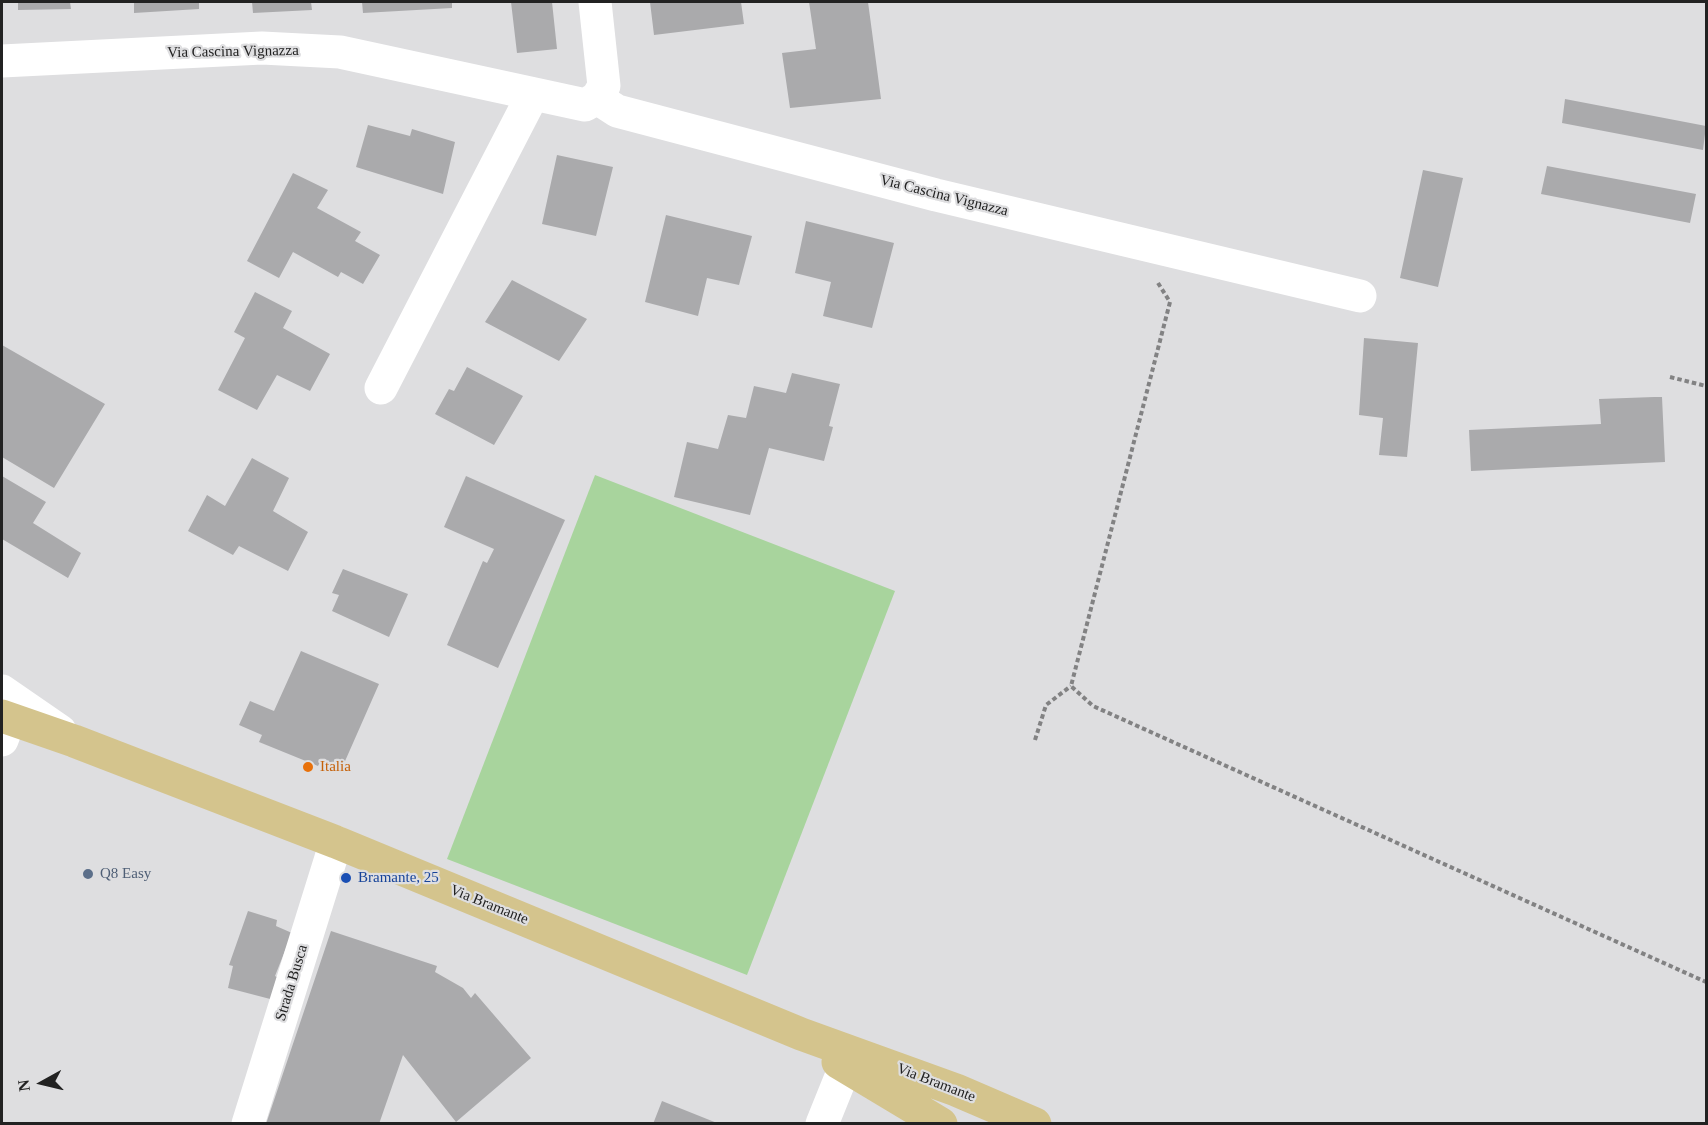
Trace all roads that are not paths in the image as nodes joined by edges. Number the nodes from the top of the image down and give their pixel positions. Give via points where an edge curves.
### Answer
1 (595, 2) edge
2 (2, 61) edge
3 (533, 94) junction
4 (597, 98) junction
5 (1360, 296) dead end
6 (381, 388) dead end
7 (4, 717) edge
8 (336, 842) junction
9 (801, 1034) junction
10 (845, 1067) junction
11 (248, 1124) edge
12 (822, 1124) edge
13 (941, 1124) edge
14 (1035, 1124) edge

1 - 4 street via 604,80
2 - 3 street, Via Cascina Vignazza via 262,48 340,52
3 - 4 street, Via Cascina Vignazza via 578,105
3 - 6 street
4 - 5 street, Via Cascina Vignazza via 617,111 936,195
7 - 8 main road, Via Bramante
8 - 9 main road, Via Bramante
8 - 11 street, Strada Busca
9 - 10 main road, Via Bramante
9 - 14 main road, Via Bramante via 956,1089
10 - 12 street
10 - 13 main road, Via Bramante

